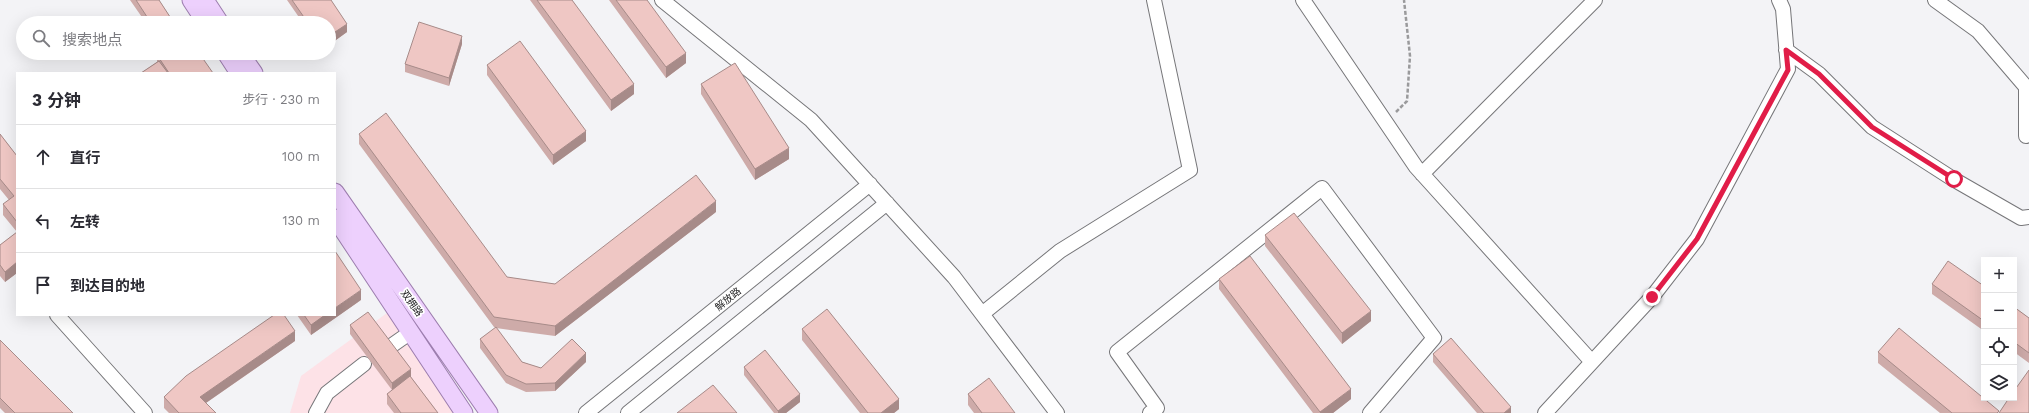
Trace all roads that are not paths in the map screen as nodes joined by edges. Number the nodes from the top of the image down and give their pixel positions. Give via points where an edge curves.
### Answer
1 (191, 0) edge
2 (205, 0) edge
3 (662, 0) edge
4 (1154, 0) edge
5 (1303, 0) edge
6 (1595, 0) edge
7 (1779, 0) edge
8 (1935, 0) edge
9 (201, 16) edge
10 (215, 16) edge
11 (1786, 50) junction
12 (231, 60) edge
13 (245, 60) edge
14 (238, 72) edge
15 (253, 72) edge
16 (2026, 136) dead end
17 (1422, 174) junction
18 (870, 184) junction
19 (336, 193) edge
20 (887, 203) junction
21 (2029, 217) edge
22 (336, 220) edge
23 (982, 314) junction
24 (58, 316) edge
25 (411, 332) junction
26 (391, 346) edge
27 (1592, 362) junction
28 (364, 364) dead end
29 (1156, 411) edge
30 (145, 413) edge
31 (316, 413) edge
32 (464, 413) edge
33 (489, 413) edge
34 (586, 413) edge
35 (628, 413) edge
36 (1058, 413) edge
37 (1370, 413) edge
38 (1546, 413) edge

1 - 9 main road
2 - 10 main road
3 - 18 street via 811,120
4 - 23 street via 1190,170 1060,251
5 - 17 street
6 - 17 street
7 - 11 street via 1783,9
8 - 16 street via 1978,31 2026,87
11 - 21 street via 1819,74 1872,127 2021,218
11 - 27 street via 1788,70 1697,239 1652,297
12 - 14 main road
13 - 15 main road
17 - 27 street
18 - 20 street
18 - 34 street, 解放路
19 - 33 main road, 双拥路
20 - 23 street via 954,277
20 - 35 street
22 - 25 main road, 双拥路
23 - 36 street
24 - 30 street
25 - 26 street
25 - 32 main road, 双拥路
27 - 38 street
28 - 31 street via 327,393
29 - 37 street via 1117,352 1322,188 1434,338

